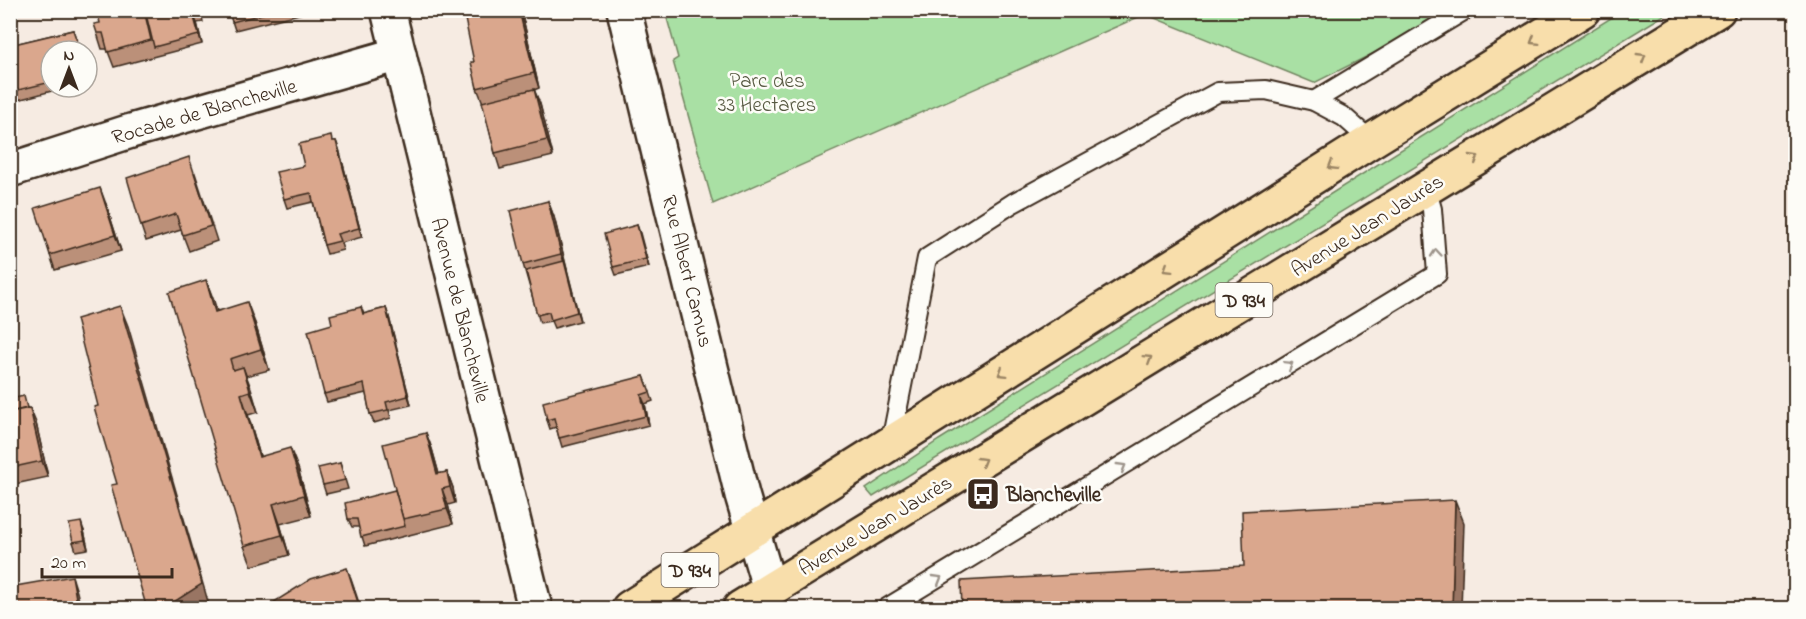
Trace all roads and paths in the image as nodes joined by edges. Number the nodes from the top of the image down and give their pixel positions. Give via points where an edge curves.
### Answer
1 (388, 10) edge
2 (624, 10) edge
3 (1466, 10) edge
4 (1718, 10) edge
5 (1582, 11) edge
6 (399, 54) junction
7 (1314, 101) junction
8 (1371, 141) junction
9 (10, 170) edge
10 (1426, 188) junction
11 (891, 442) junction
12 (752, 531) junction
13 (770, 590) junction
14 (535, 609) edge
15 (629, 609) edge
16 (740, 609) edge
17 (887, 609) edge

1 - 6 street, Avenue de Blancheville
2 - 12 street, Rue Albert Camus
3 - 7 lane
10 -> 4 main road, Avenue Jean Jaurès / D 934
5 -> 8 main road, D 934
6 - 9 street, Rocade de Blancheville
6 - 14 street, Avenue de Blancheville
7 - 8 lane via 1344,117
7 - 11 lane via 1266,90 1218,92 1013,203 927,258
8 -> 11 main road, D 934
13 -> 10 main road, Avenue Jean Jaurès / D 934
17 -> 10 lane via 1437,274 1432,209
11 - 12 main road, D 934
12 - 13 street, Rue Albert Camus
12 - 15 main road, D 934
13 - 16 main road, D 934

